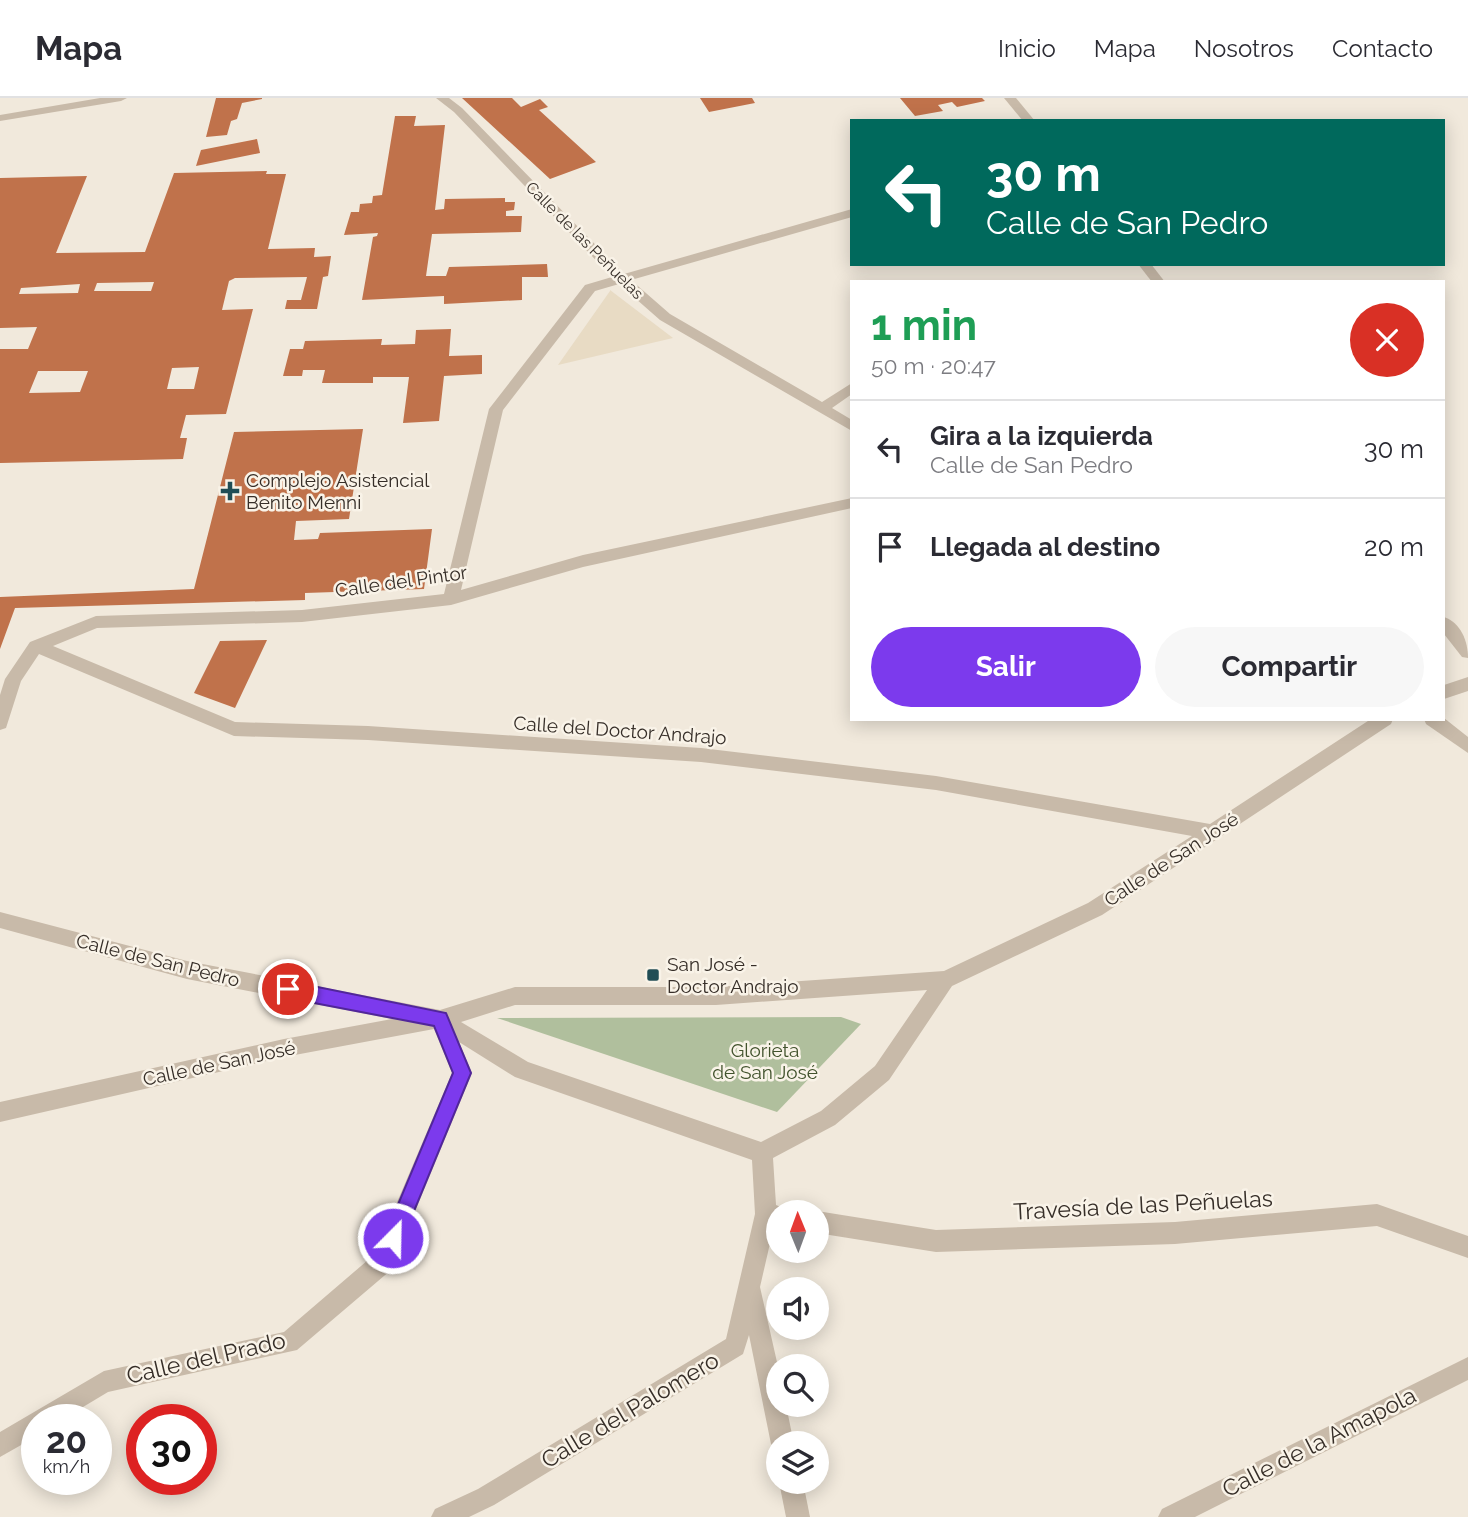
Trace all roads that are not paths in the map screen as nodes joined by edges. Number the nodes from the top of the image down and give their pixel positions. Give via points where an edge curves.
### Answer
1 (121, 98) edge
2 (442, 98) edge
3 (1010, 98) edge
4 (0, 118) edge
5 (1027, 119) edge
6 (850, 214) edge
7 (1146, 266) edge
8 (619, 277) junction
9 (1157, 280) edge
10 (850, 389) edge
11 (824, 407) junction
12 (850, 425) edge
13 (850, 503) edge
14 (452, 599) junction
15 (1445, 624) edge
16 (36, 646) junction
17 (1468, 652) edge
18 (1468, 684) edge
19 (1445, 692) edge
20 (1382, 721) edge
21 (1435, 721) edge
22 (0, 723) edge
23 (1468, 746) edge
24 (1213, 832) junction
25 (0, 920) edge
26 (945, 980) junction
27 (440, 1019) junction
28 (0, 1112) edge
29 (762, 1153) junction
30 (770, 1200) edge
31 (830, 1224) edge
32 (766, 1234) edge
33 (1468, 1247) edge
34 (749, 1286) junction
35 (1468, 1368) edge
36 (67, 1404) edge
37 (780, 1431) edge
38 (21, 1433) edge
39 (0, 1445) edge
40 (794, 1494) edge
41 (443, 1517) edge
42 (799, 1517) edge
43 (1170, 1517) edge

1 - 4 street
2 - 8 street, Calle de las Peñuelas
3 - 5 street
6 - 8 street
7 - 9 street
8 - 11 street, Calle de las Peñuelas via 666,317
8 - 14 street via 590,288 496,409
10 - 11 street
11 - 12 street, Calle de las Peñuelas
13 - 14 street, Calle del Pintor via 583,561
14 - 16 street, Calle del Pintor via 302,615 96,622
15 - 17 street
16 - 22 street via 13,679
16 - 24 street, Calle del Doctor Andrajo via 234,729 701,755 936,783
18 - 19 street
20 - 24 street, Calle de San José
21 - 23 street
24 - 26 street, Calle de San José via 1095,909
25 - 27 street, Calle de San Pedro via 187,970
26 - 27 street via 716,996 515,996
26 - 29 street via 882,1073 828,1118
27 - 28 street, Calle de San José via 271,1051
27 - 29 street via 522,1070
27 - 36 street, Calle del Prado via 462,1073 383,1262 289,1342 104,1382
29 - 30 street
31 - 33 street, Travesía de las Peñuelas via 936,1241 1175,1233 1377,1215
32 - 34 street, Calle del Palomero
34 - 37 street
34 - 41 street, Calle del Palomero via 735,1346 486,1497
35 - 43 street, Calle de la Amapola
38 - 39 street
40 - 42 street

